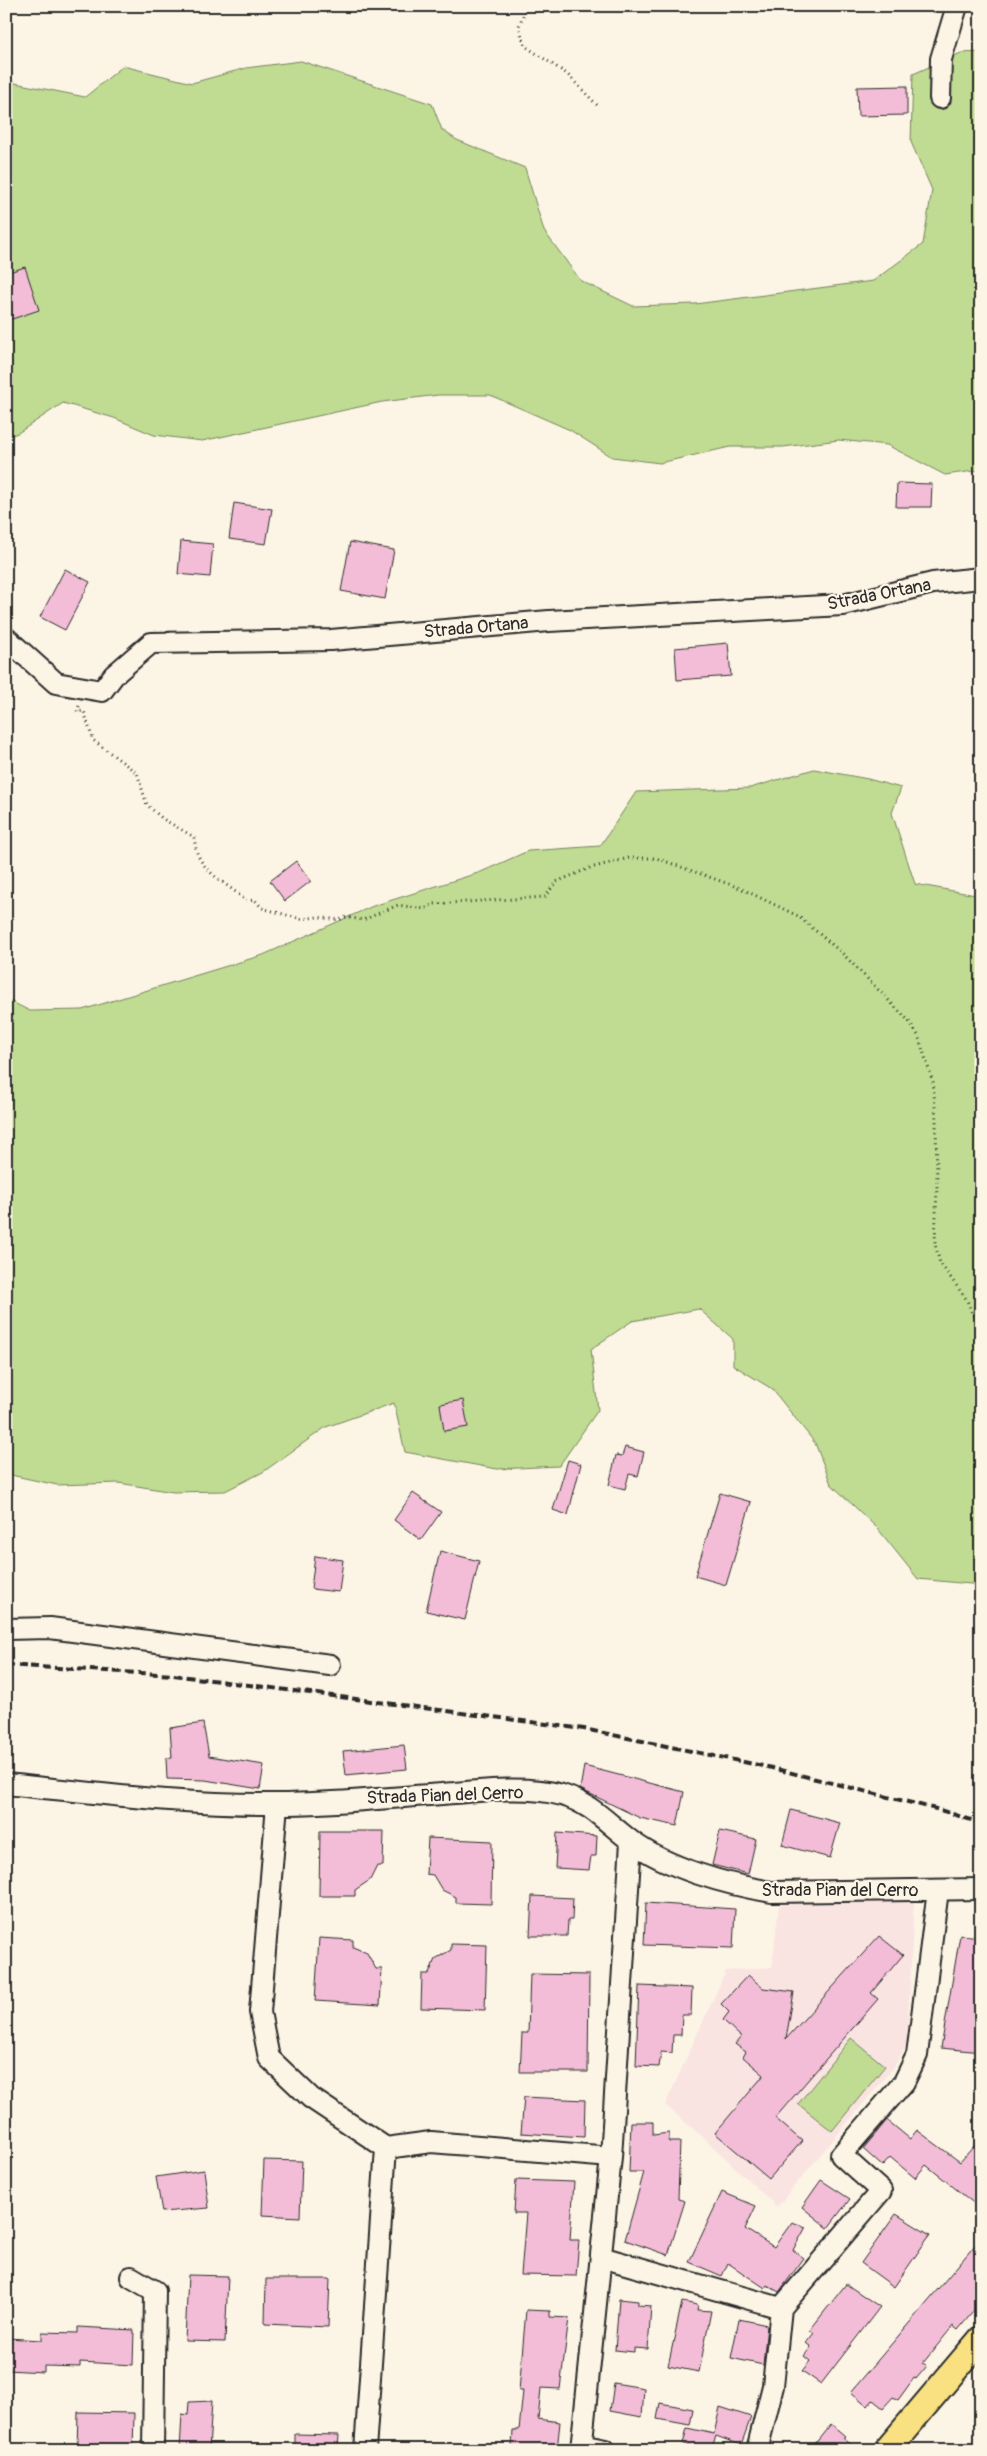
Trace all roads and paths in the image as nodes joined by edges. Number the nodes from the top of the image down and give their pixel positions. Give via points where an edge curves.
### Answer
1 (527, 6) edge
2 (957, 6) edge
3 (940, 98) dead end
4 (599, 107) dead end
5 (981, 578) edge
6 (6, 638) edge
7 (77, 699) dead end
8 (981, 1323) edge
9 (6, 1629) edge
10 (330, 1665) dead end
11 (6, 1784) edge
12 (277, 1804) junction
13 (632, 1842) junction
14 (981, 1889) edge
15 (938, 1890) junction
16 (386, 2148) junction
17 (611, 2157) junction
18 (601, 2257) junction
19 (131, 2277) dead end
20 (781, 2308) junction
21 (981, 2339) edge
22 (581, 2447) edge
23 (153, 2450) edge
24 (365, 2450) edge
25 (605, 2450) edge
26 (757, 2450) edge
27 (887, 2450) edge

1 - 4 path via 519,26 525,46 568,74
2 - 3 street via 941,59
5 - 6 street, Strada Ortana via 933,583 843,605 549,620 331,640 151,643 114,675 102,691 56,683
7 - 8 path via 77,712 84,711 93,740 136,773 147,805 163,819 194,836 199,859 224,884 246,901 255,900 262,908 301,919 339,920 346,917 363,920 398,906 425,909 433,904 545,897 556,882 590,868 629,858 656,858 726,882 798,916 842,953 908,1020 918,1035 933,1082 936,1118 934,1244 940,1263
9 - 10 street via 50,1628
11 - 12 street, Strada Pian del Cerro via 181,1802
12 - 13 street, Strada Pian del Cerro via 509,1789 561,1795 597,1811
12 - 16 street via 260,2012 269,2058 310,2098
13 - 15 street, Strada Pian del Cerro via 663,1859 721,1882 746,1888 772,1892
13 - 17 street
14 - 15 street, Strada Pian del Cerro
15 - 20 street via 917,2056 904,2082 841,2155 881,2191
16 - 17 street via 431,2142
16 - 24 street
17 - 18 street
18 - 20 street
18 - 22 street
19 - 23 street via 155,2291
20 - 26 street via 773,2386
21 - 27 main road
22 - 25 street

